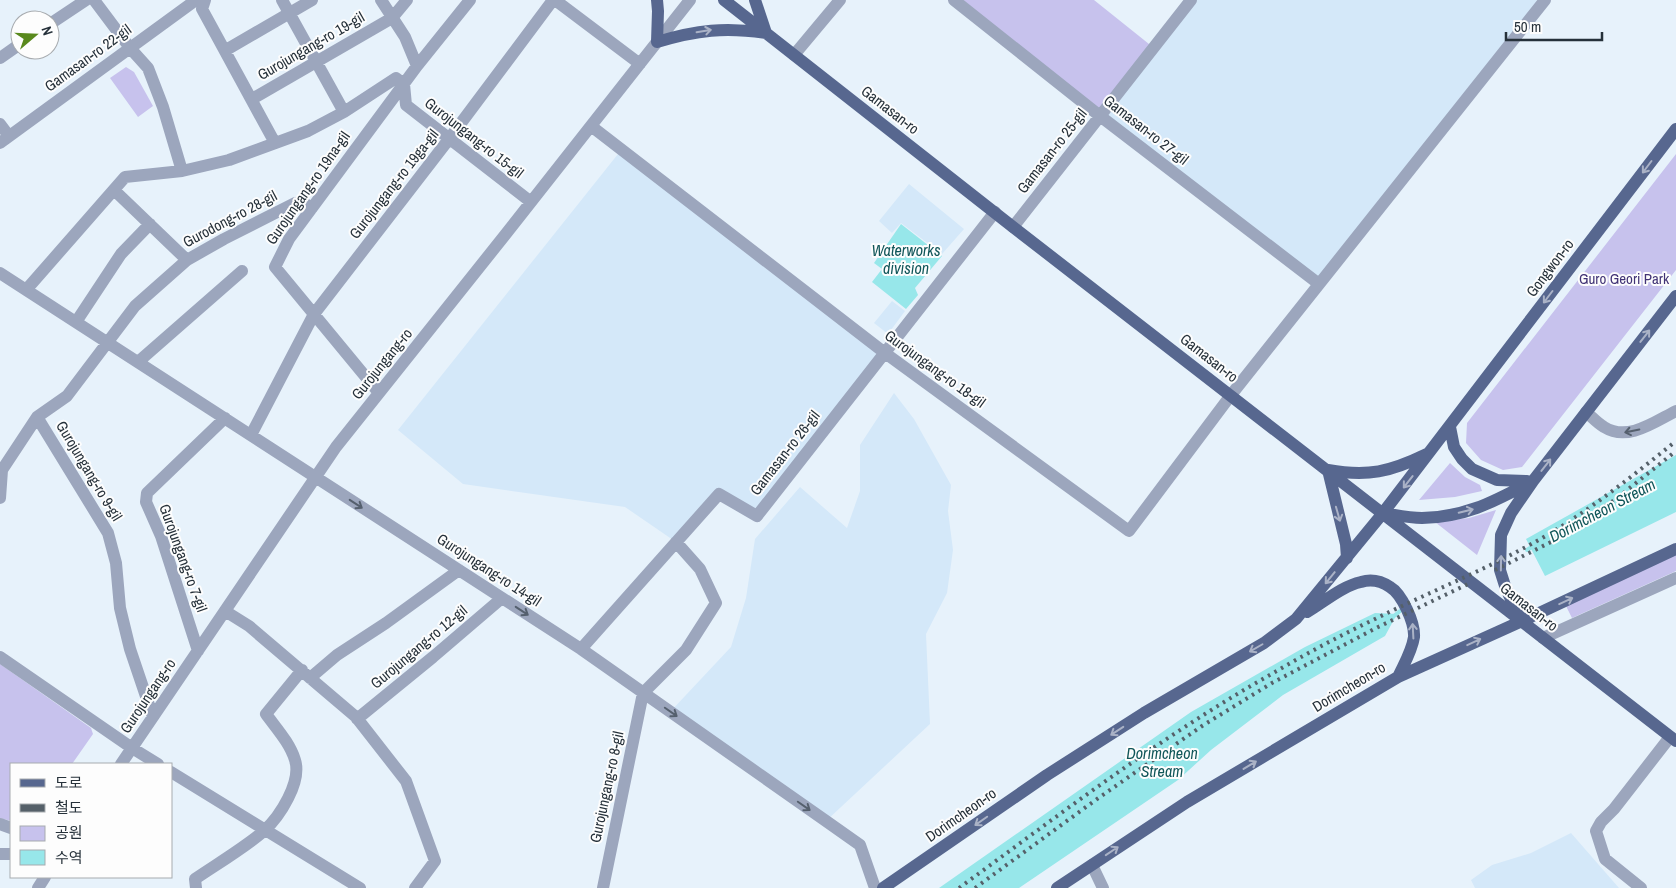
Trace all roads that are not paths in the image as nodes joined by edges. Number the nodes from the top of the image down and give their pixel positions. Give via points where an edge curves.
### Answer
1 (86, 0) edge
2 (94, 0) edge
3 (196, 0) edge
4 (205, 0) edge
5 (282, 0) edge
6 (312, 0) edge
7 (381, 0) edge
8 (407, 0) edge
9 (470, 0) edge
10 (554, 0) edge
11 (657, 0) edge
12 (690, 0) edge
13 (724, 0) edge
14 (756, 0) edge
15 (840, 0) edge
16 (954, 0) edge
17 (1191, 0) edge
18 (1545, 0) edge
19 (289, 14) junction
20 (60, 17) edge
21 (392, 18) junction
22 (766, 34) junction
23 (657, 42) junction
24 (130, 48) junction
25 (226, 50) junction
26 (794, 55) junction
27 (316, 62) junction
28 (640, 64) junction
29 (416, 66) junction
30 (404, 84) junction
31 (252, 99) junction
32 (344, 112) junction
33 (1100, 116) junction
34 (0, 124) edge
35 (591, 126) junction
36 (1676, 128) edge
37 (449, 139) junction
38 (4, 140) edge
39 (275, 143) junction
40 (182, 171) junction
41 (114, 190) junction
42 (531, 202) junction
43 (312, 208) junction
44 (995, 212) junction
45 (150, 224) junction
46 (1014, 227) junction
47 (187, 260) junction
48 (242, 271) dead end
49 (0, 273) edge
50 (1319, 284) junction
51 (26, 290) junction
52 (1676, 296) edge
53 (314, 314) junction
54 (76, 322) junction
55 (107, 342) junction
56 (885, 353) junction
57 (138, 362) junction
58 (379, 393) junction
59 (1231, 395) junction
60 (1676, 411) edge
61 (1586, 412) junction
62 (37, 417) junction
63 (225, 418) junction
64 (1450, 426) junction
65 (250, 435) junction
66 (1430, 453) junction
67 (1328, 470) junction
68 (316, 477) junction
69 (1533, 481) junction
70 (0, 498) edge
71 (1383, 514) junction
72 (676, 542) junction
73 (1676, 549) edge
74 (1347, 558) junction
75 (459, 570) junction
76 (1676, 578) edge
77 (502, 598) junction
78 (225, 612) junction
79 (1296, 619) junction
80 (1522, 621) junction
81 (1543, 638) junction
82 (581, 649) junction
83 (198, 651) junction
84 (0, 657) edge
85 (306, 674) junction
86 (1398, 677) junction
87 (643, 693) junction
88 (153, 717) junction
89 (358, 719) junction
90 (1673, 739) edge
91 (132, 748) junction
92 (122, 763) edge
93 (156, 763) edge
94 (172, 773) edge
95 (265, 830) junction
96 (1092, 865) junction
97 (196, 888) edge
98 (360, 888) edge
99 (415, 888) edge
100 (603, 888) edge
101 (875, 888) edge
102 (884, 888) edge
103 (1057, 888) edge
104 (1103, 888) edge
105 (1641, 888) edge

1 - 20 street
2 - 24 street
3 - 24 street, Gamasan-ro 22-gil
4 - 25 street via 202,9
5 - 19 street
6 - 19 street
7 - 21 street
8 - 21 street, Gurojungang-ro 19-gil
9 - 29 street, Gurojungang-ro 19na-gil
10 - 28 street
10 - 37 street, Gurojungang-ro 19ga-gil
11 - 23 main road
12 - 23 street, Gurojungang-ro
13 - 22 main road, Gamasan-ro
14 - 22 main road
15 - 26 street
16 - 33 street, Gamasan-ro 27-gil
17 - 33 street, Gamasan-ro 25-gil
18 - 50 street
19 - 25 street
19 - 27 street
21 - 27 street, Gurojungang-ro 19-gil
21 - 29 street via 405,37
23 -> 22 main road via 711,30
22 - 26 main road, Gamasan-ro
23 - 28 street, Gurojungang-ro
24 - 38 street, Gamasan-ro 22-gil
24 - 40 street via 148,68
25 - 31 street
26 - 44 main road, Gamasan-ro
27 - 31 street, Gurojungang-ro 19-gil
27 - 32 street
28 - 35 street, Gurojungang-ro
29 - 30 street, Gurojungang-ro 19na-gil
30 - 32 street via 396,78
30 - 37 street, Gurojungang-ro 15-gil via 406,105
30 - 43 street, Gurojungang-ro 19na-gil
31 - 39 street
32 - 39 street via 308,131
33 - 46 street, Gamasan-ro 25-gil
33 - 50 street, Gamasan-ro 27-gil
34 - 38 street
35 - 42 street, Gurojungang-ro
35 - 56 street, Gurojungang-ro 18-gil
36 -> 64 main road, Gongwon-ro
37 - 42 street, Gurojungang-ro 15-gil
37 - 53 street, Gurojungang-ro 19ga-gil
39 - 40 street via 229,160
40 - 41 street via 125,178
41 - 45 street
41 - 51 street
42 - 58 street, Gurojungang-ro
43 - 47 street, Gurodong-ro 28-gil via 304,203 295,203
43 - 53 street, Gurojungang-ro 19na-gil via 289,239 274,267
44 - 46 main road, Gamasan-ro
44 - 56 street, Gamasan-ro 26-gil
45 - 47 street
45 - 54 street via 121,254
46 - 59 main road, Gamasan-ro
47 - 55 street, Gurodong-ro 28-gil via 135,306
48 - 57 street
49 - 51 street
50 - 59 street
51 - 54 street
61 -> 52 main road
53 - 58 street, Gurojungang-ro 19na-gil
53 - 65 street
54 - 55 street
55 - 57 street
55 - 62 street, Gurodong-ro 28-gil via 67,396
56 - 59 street, Gurojungang-ro 18-gil via 1128,531
56 - 72 street, Gamasan-ro 26-gil via 757,516 719,494
57 - 63 street
58 - 68 street, Gurojungang-ro
59 - 67 main road, Gamasan-ro
60 -> 61 street via 1632,432 1617,433 1603,427
69 -> 61 main road
62 - 70 street via 2,470
62 - 88 street, Gurojungang-ro 9-gil via 108,533 130,649
63 - 65 street
63 - 83 street, Gurojungang-ro 7-gil via 147,493 146,502 161,536
64 - 66 main road, Gongwon-ro
64 - 69 main road via 1454,447 1472,469 1497,480
65 - 68 street
66 - 67 main road via 1384,471 1358,474
66 -> 71 main road, Gongwon-ro
67 - 71 main road, Gamasan-ro
67 -> 74 main road
68 -> 75 street, Gurojungang-ro 14-gil
68 - 78 street, Gurojungang-ro
71 -> 69 main road via 1420,518 1447,516 1495,501
80 -> 69 main road via 1500,570 1501,535 1511,513
71 - 74 main road, Dorimcheon-ro
71 - 80 main road, Gamasan-ro
72 - 82 street, Gamasan-ro 26-gil
72 - 87 street via 700,569 716,603 686,650
80 -> 73 main road, Dorimcheon-ro
74 -> 79 main road, Dorimcheon-ro
75 - 77 street, Gurojungang-ro 14-gil
75 - 85 street via 386,623
76 - 81 street
77 -> 82 street, Gurojungang-ro 14-gil
77 - 89 street, Gurojungang-ro 12-gil
78 - 83 street, Gurojungang-ro
78 - 85 street via 250,626
86 -> 79 main road via 1414,638 1409,614 1392,588 1377,580 1362,581
79 -> 102 main road, Dorimcheon-ro via 1264,643 1144,713 1047,775
80 - 81 main road, Gamasan-ro
86 -> 80 main road, Dorimcheon-ro
81 - 90 main road, Gamasan-ro
82 - 87 street, Gurojungang-ro 14-gil
83 - 88 street, Gurojungang-ro
84 - 91 street
85 - 89 street
85 - 95 street via 266,714 296,760 296,779 289,799
96 -> 86 main road, Dorimcheon-ro via 1187,802
87 - 100 street, Gurojungang-ro 8-gil
87 -> 101 street, Gurojungang-ro 14-gil via 860,845
88 - 91 street, Gurojungang-ro
89 - 99 street via 406,781 435,861
90 - 105 street via 1596,831 1605,859
91 - 92 street, Gurojungang-ro
91 - 93 street
94 - 95 street
95 - 97 street via 195,880
95 - 98 street
96 - 103 main road, Dorimcheon-ro
96 - 104 street

